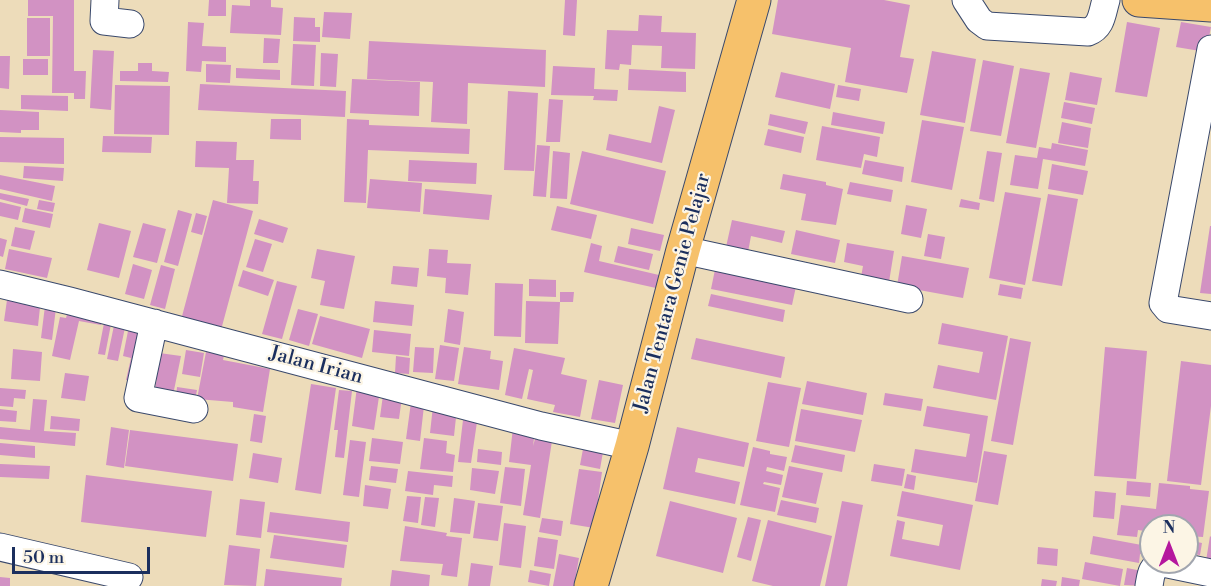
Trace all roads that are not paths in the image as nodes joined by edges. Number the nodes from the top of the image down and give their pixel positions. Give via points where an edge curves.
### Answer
1 (105, 0) edge
2 (754, 0) edge
3 (966, 0) edge
4 (1106, 0) edge
5 (1139, 0) edge
6 (1202, 4) edge
7 (130, 24) dead end
8 (1211, 49) edge
9 (683, 250) junction
10 (0, 284) edge
11 (909, 299) dead end
12 (1211, 316) edge
13 (154, 323) junction
14 (194, 409) dead end
15 (632, 446) junction
16 (0, 547) edge
17 (1211, 573) edge
18 (129, 577) dead end
19 (591, 586) edge
20 (1149, 586) edge

1 - 7 street via 104,21
2 - 9 main road, Jalan Tentara Genie Pelajar
3 - 4 street via 987,26 1088,32 1099,23
5 - 6 main road
8 - 12 street via 1163,303 1168,309
9 - 11 street
9 - 15 main road, Jalan Tentara Genie Pelajar
10 - 13 street, Jalan Irian
13 - 14 street via 138,398
13 - 15 street, Jalan Irian via 541,426
15 - 19 main road, Jalan Tentara Genie Pelajar
16 - 18 street
17 - 20 street via 1163,563 1152,570

